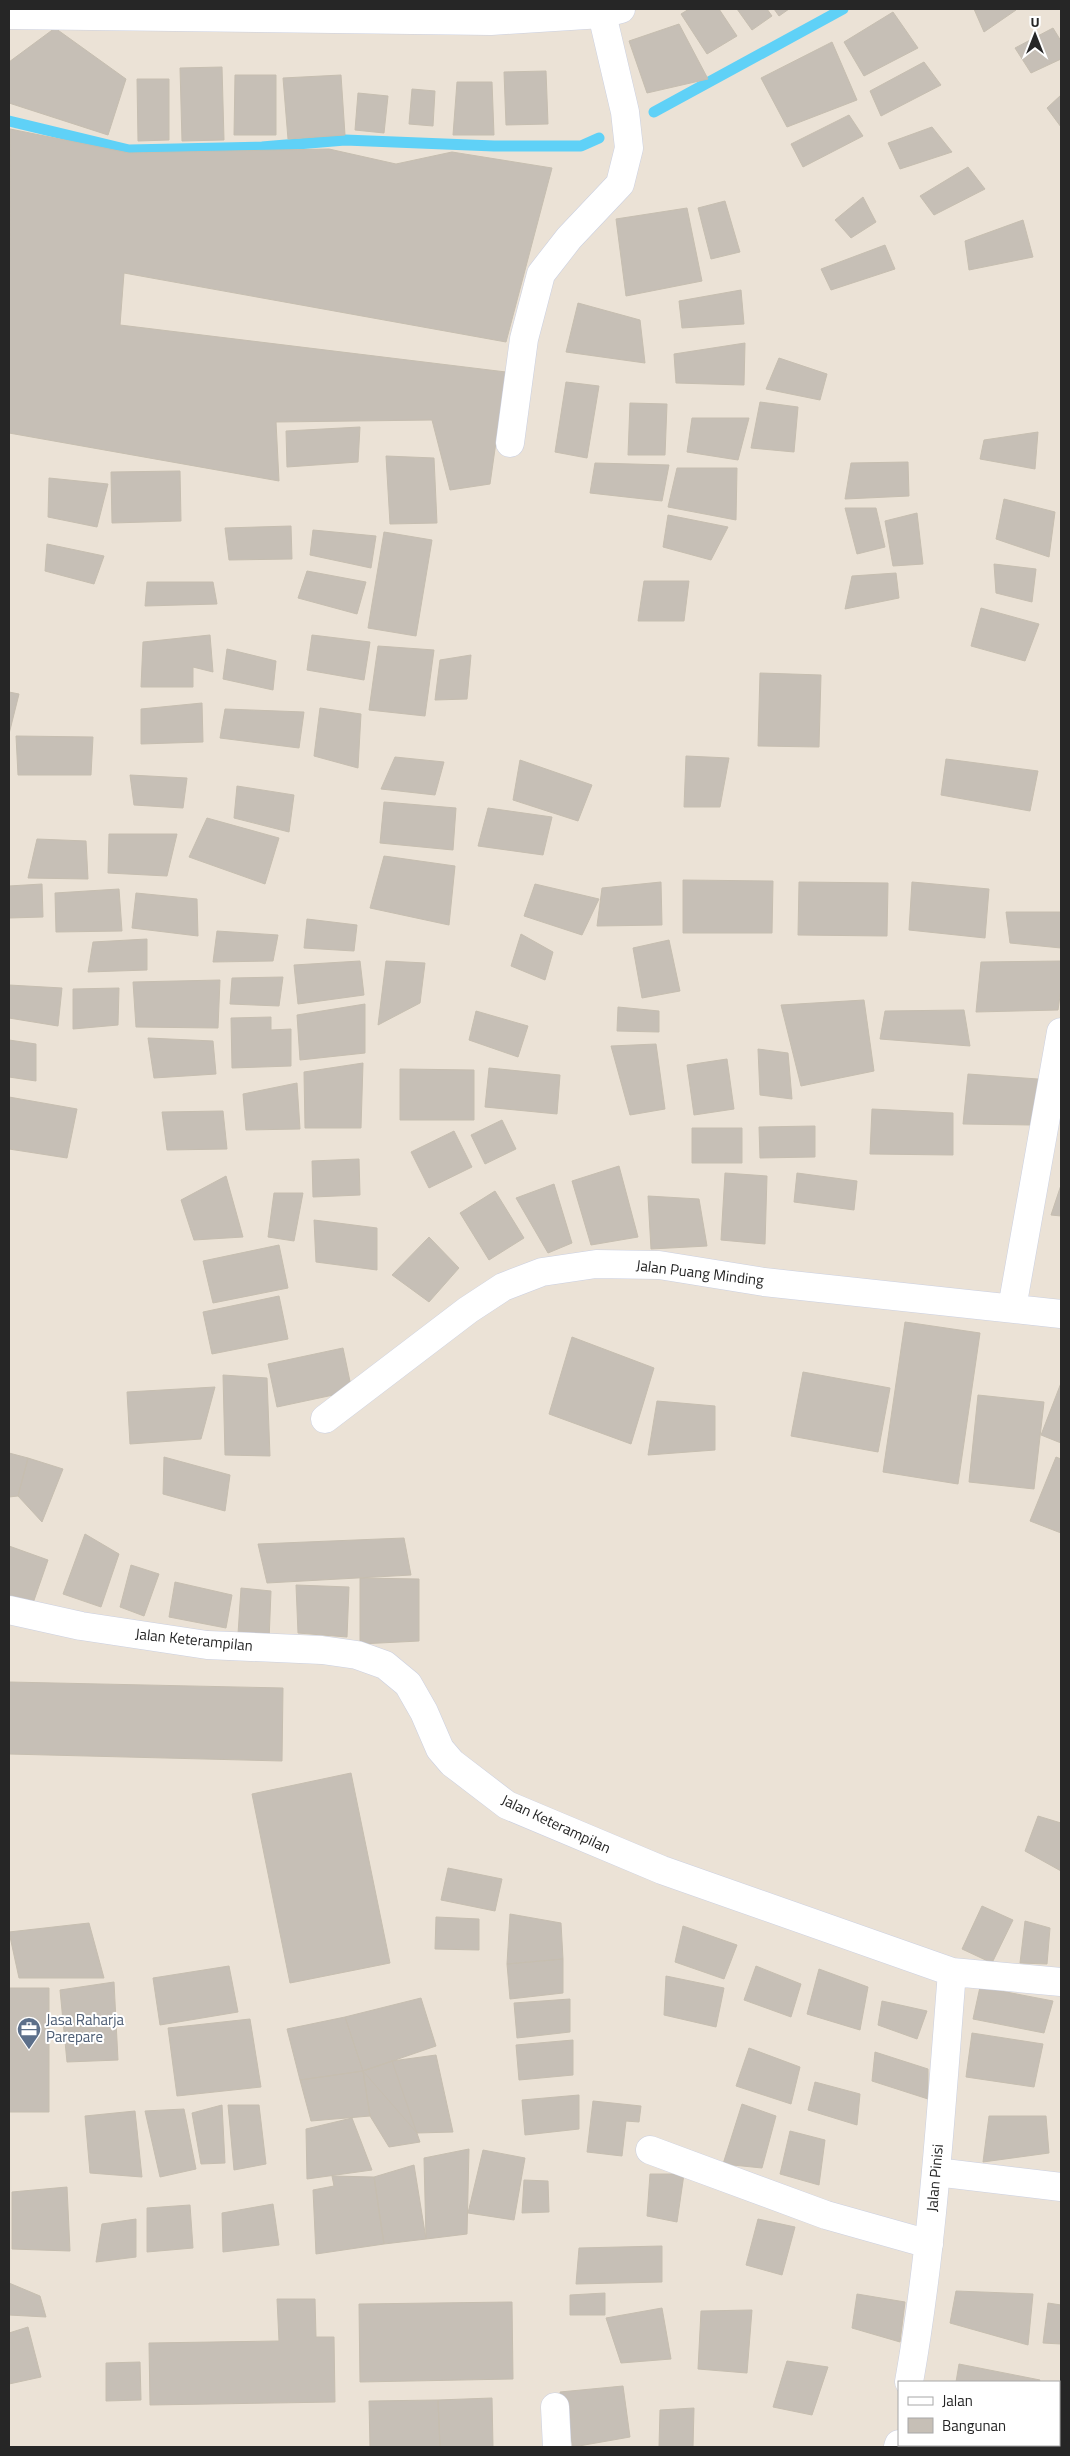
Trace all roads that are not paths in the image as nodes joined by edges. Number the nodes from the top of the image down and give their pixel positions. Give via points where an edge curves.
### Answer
1 (611, 11) edge
2 (9, 14) edge
3 (510, 443) dead end
4 (1061, 1032) edge
5 (1012, 1308) junction
6 (1061, 1314) edge
7 (325, 1419) dead end
8 (9, 1610) edge
9 (952, 1972) junction
10 (1061, 1982) edge
11 (650, 2150) dead end
12 (936, 2172) junction
13 (1061, 2187) edge
14 (929, 2244) junction
15 (910, 2381) edge
16 (555, 2407) dead end
17 (557, 2447) edge

1 - 2 street via 490,21
1 - 3 street via 629,148 620,184 568,238 541,274 524,339
4 - 5 street
5 - 6 street, Jalan Puang Minding
5 - 7 street, Jalan Puang Minding via 764,1282 658,1265 596,1264 542,1272 502,1287 468,1310
8 - 9 street, Jalan Keterampilan via 81,1626 207,1645 322,1650 357,1655 385,1665 408,1684 440,1750 507,1805 662,1870
9 - 10 street, Jalan Keterampilan
9 - 12 street, Jalan Pinisi
11 - 14 street via 826,2215
12 - 13 street
12 - 14 street, Jalan Pinisi
14 - 15 street, Jalan Pinisi
16 - 17 street

